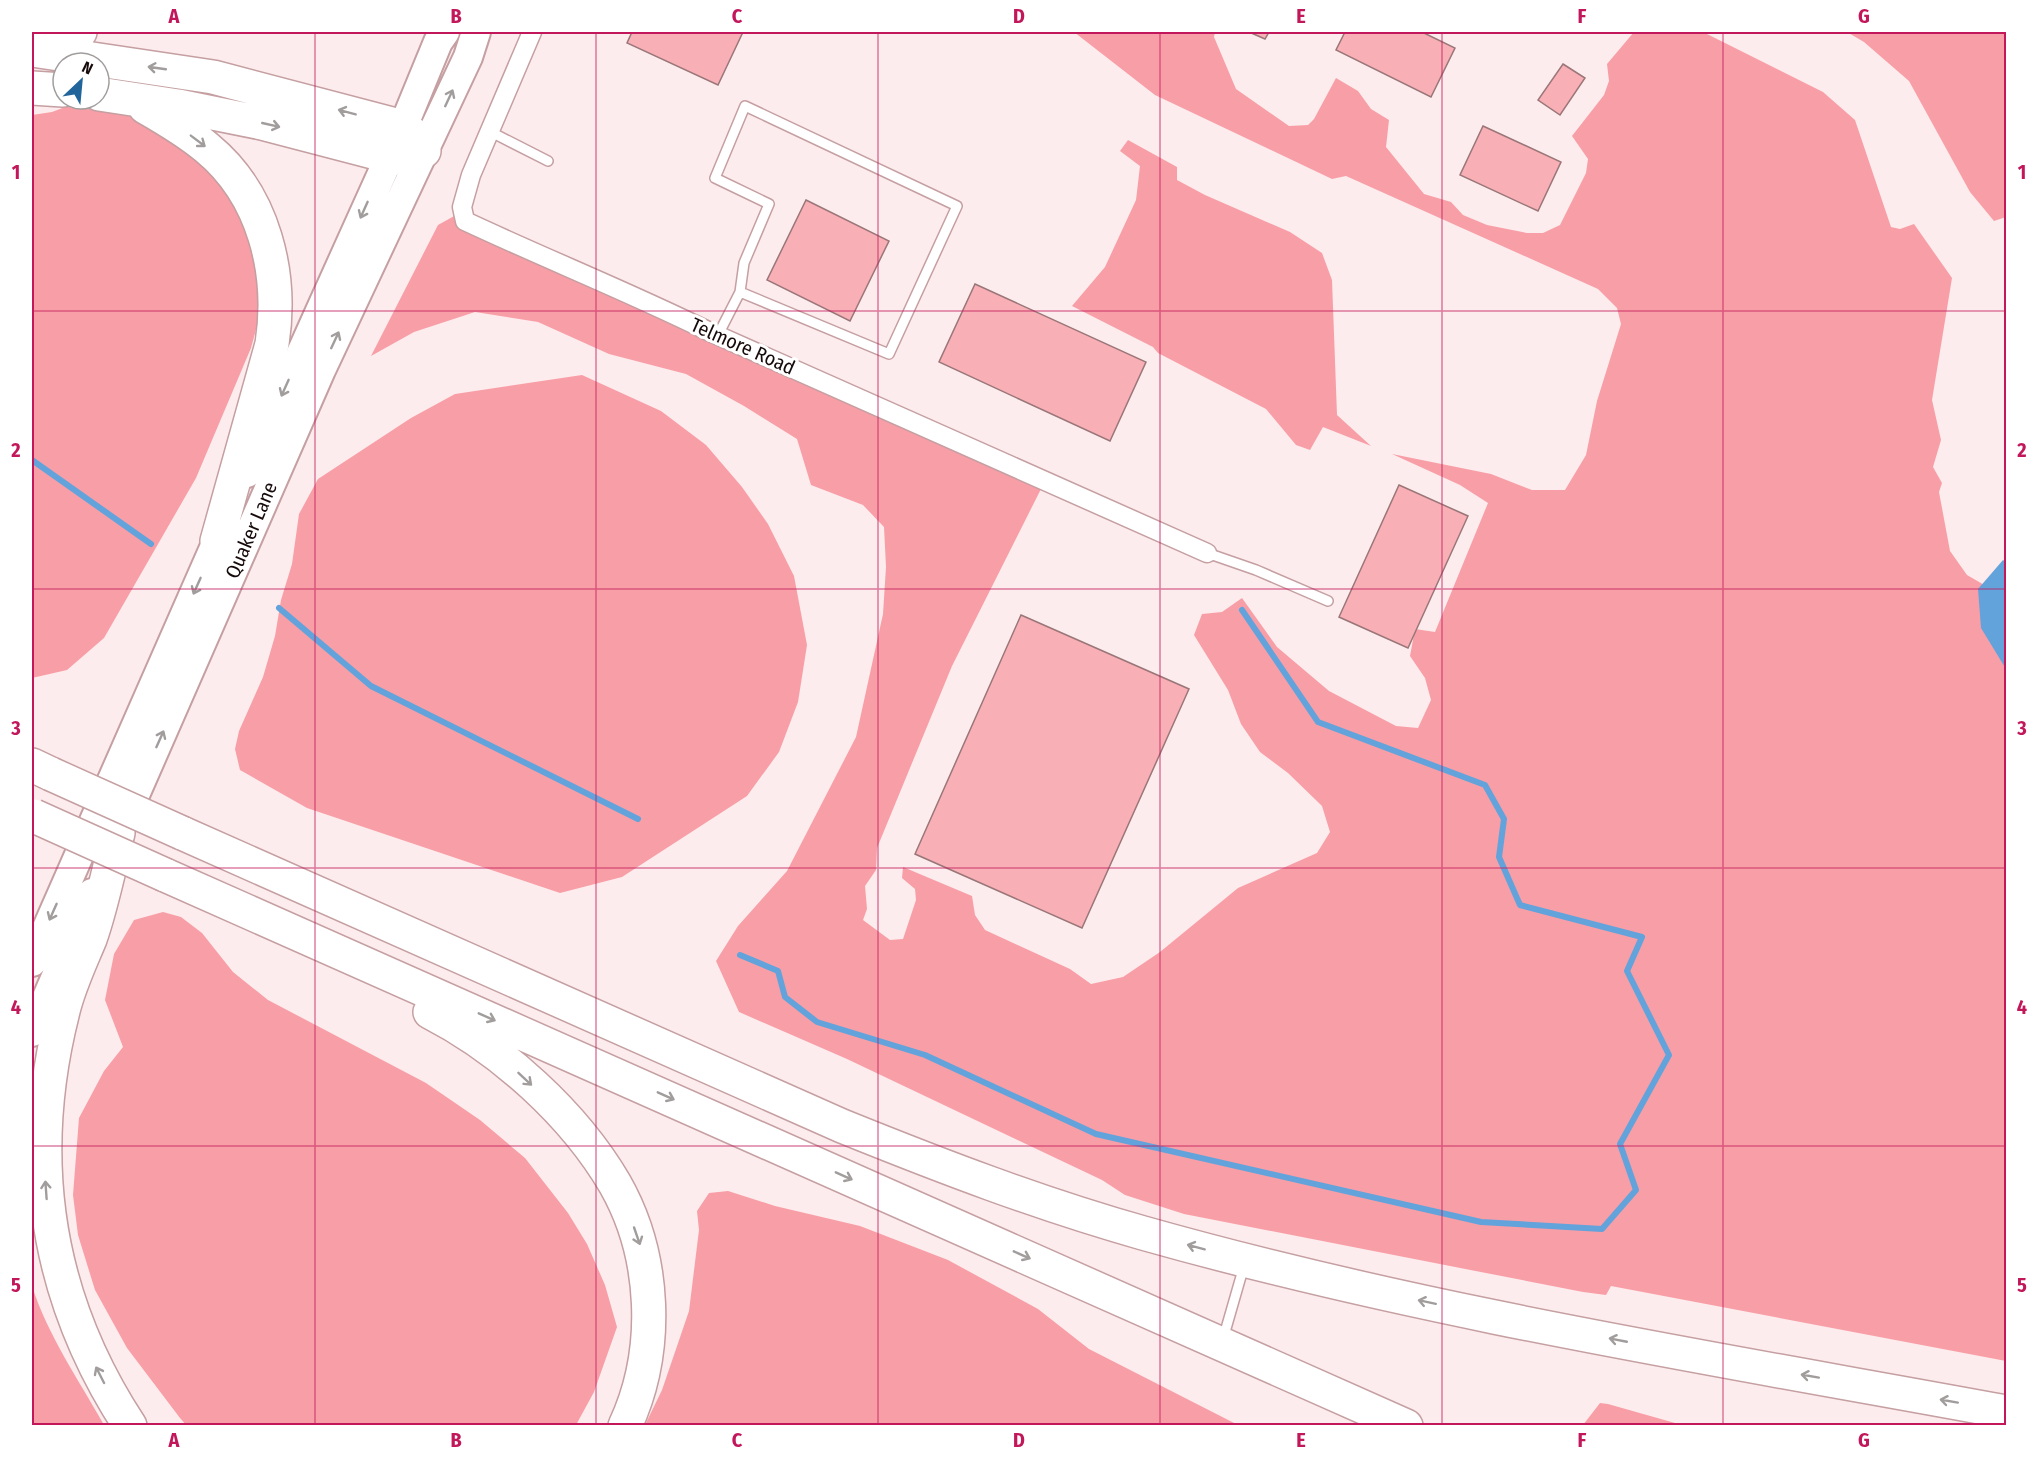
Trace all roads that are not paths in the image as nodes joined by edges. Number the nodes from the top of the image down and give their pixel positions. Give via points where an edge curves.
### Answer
1 (80, 32) edge
2 (445, 32) edge
3 (476, 32) edge
4 (532, 32) edge
5 (32, 35) edge
6 (32, 50) edge
7 (32, 88) edge
8 (51, 89) edge
9 (111, 96) edge
10 (131, 99) junction
11 (403, 127) junction
12 (489, 131) junction
13 (424, 151) junction
14 (388, 157) junction
15 (548, 161) dead end
16 (740, 292) junction
17 (718, 335) junction
18 (217, 541) junction
19 (1207, 553) joint
20 (1328, 601) dead end
21 (41, 770) edge
22 (33, 815) edge
23 (118, 833) junction
24 (165, 875) junction
25 (32, 962) edge
26 (32, 1032) edge
27 (1246, 1261) junction
28 (1222, 1344) junction
29 (2007, 1412) edge
30 (130, 1425) edge
31 (625, 1425) edge
32 (1406, 1425) edge

1 - 5 highway
2 - 11 main road, Quaker Lane
13 -> 3 main road, Quaker Lane
4 - 12 street, Telmore Road
11 -> 6 highway via 213,77
7 - 8 highway
9 - 10 highway
10 -> 14 highway via 262,123
10 -> 18 highway via 190,135 223,163 254,209 273,270 276,320 272,344
11 - 13 highway via 415,136
11 - 14 main road, Quaker Lane
12 - 15 lane
12 - 17 street, Telmore Road via 462,207 465,221
13 - 14 highway via 405,159
23 -> 13 main road, Quaker Lane via 321,370
14 -> 18 main road, Quaker Lane
16 - 16 lane via 889,354 957,206 746,106 715,178 769,204 744,263
16 - 17 lane
17 - 19 street, Telmore Road
18 -> 25 main road, Quaker Lane
19 - 20 lane
27 -> 21 highway, bridge via 1140,1233 1039,1200 842,1126
22 - 24 highway, bridge
23 - 26 main road, Quaker Lane
30 -> 23 highway via 99,1375 64,1292 51,1237 45,1176 49,1084 57,1036 70,984 90,938
24 -> 28 highway
24 -> 31 highway via 467,1034 515,1069 581,1136 616,1186 639,1243 645,1272 647,1346 638,1390
27 - 28 lane
29 -> 27 highway via 1592,1335
28 - 32 highway

